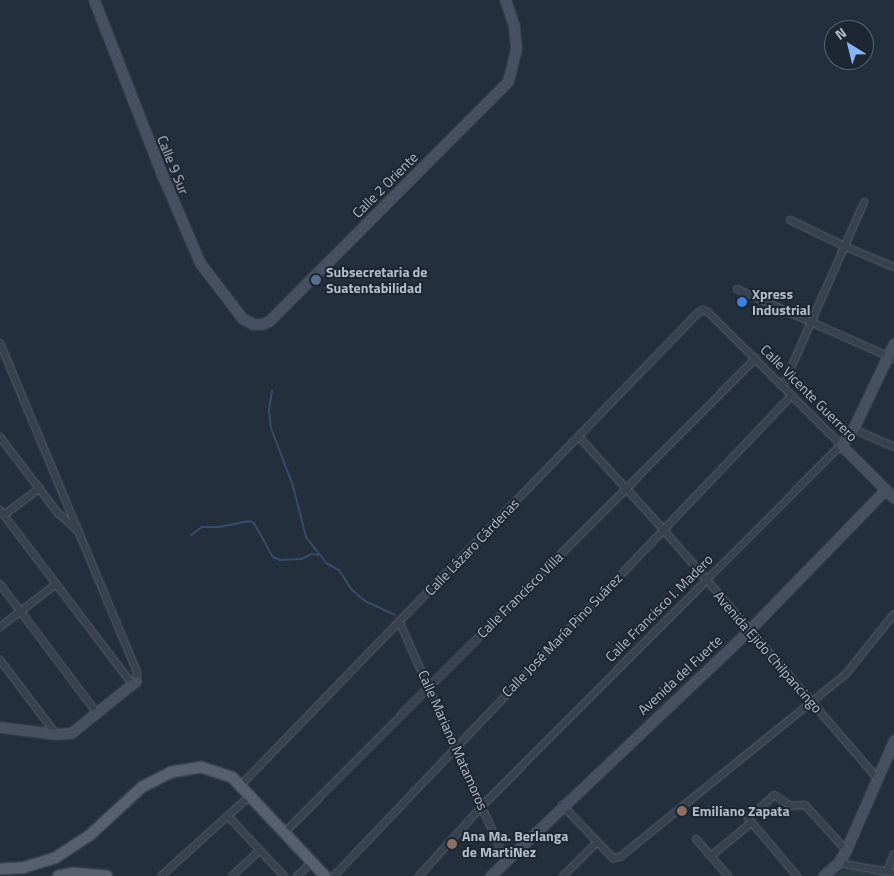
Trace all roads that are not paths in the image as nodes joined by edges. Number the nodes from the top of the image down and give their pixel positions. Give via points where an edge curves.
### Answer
1 (94, 0) edge
2 (504, 0) edge
3 (864, 202) dead end
4 (790, 220) dead end
5 (844, 246) junction
6 (894, 267) edge
7 (737, 290) dead end
8 (703, 310) joint
9 (813, 322) junction
10 (254, 324) joint
11 (0, 343) edge
12 (894, 343) edge
13 (2, 355) edge
14 (756, 358) junction
15 (891, 358) edge
16 (783, 386) junction
17 (792, 395) junction
18 (853, 429) junction
19 (579, 437) junction
20 (0, 438) edge
21 (842, 445) junction
22 (894, 448) edge
23 (40, 488) junction
24 (626, 488) junction
25 (885, 490) junction
26 (894, 498) edge
27 (2, 513) edge
28 (664, 529) junction
29 (78, 531) junction
30 (706, 580) junction
31 (0, 584) edge
32 (56, 584) junction
33 (21, 612) junction
34 (894, 614) edge
35 (400, 621) junction
36 (0, 628) edge
37 (749, 630) junction
38 (0, 660) edge
39 (134, 683) junction
40 (429, 685) junction
41 (810, 701) junction
42 (97, 713) junction
43 (0, 727) edge
44 (56, 734) junction
45 (894, 740) edge
46 (456, 746) junction
47 (877, 778) junction
48 (241, 785) junction
49 (251, 795) junction
50 (483, 805) junction
51 (562, 806) junction
52 (228, 816) junction
53 (751, 823) junction
54 (285, 832) junction
55 (696, 839) dead end
56 (596, 842) junction
57 (260, 850) junction
58 (846, 850) junction
59 (894, 854) edge
60 (711, 856) junction
61 (505, 859) junction
62 (312, 862) junction
63 (838, 863) junction
64 (0, 869) edge
65 (890, 872) edge
66 (565, 875) edge
67 (58, 876) edge
68 (107, 876) edge
69 (161, 876) edge
70 (232, 876) edge
71 (284, 876) edge
72 (296, 876) edge
73 (325, 876) edge
74 (334, 876) edge
75 (419, 876) edge
76 (490, 876) edge
77 (728, 876) edge
78 (797, 876) edge
79 (824, 876) edge

1 - 10 street, Calle 9 Sur via 200,263 242,318
2 - 10 street, Calle 2 Oriente via 514,26 516,49 508,81 269,321
3 - 5 street
4 - 5 street
5 - 6 street
5 - 9 street
7 - 9 street
8 - 14 street, Calle Vicente Guerrero
8 - 19 street, Calle Lázaro Cárdenas
9 - 15 street
9 - 16 street
11 - 13 street
12 - 15 street, Calle Francisco I. Madero
13 - 29 street
14 - 16 street, Calle Vicente Guerrero
14 - 24 street, Calle Francisco Villa
15 - 18 street, Calle Francisco I. Madero
16 - 17 street, Calle Vicente Guerrero
17 - 21 street, Calle Vicente Guerrero
17 - 28 street, Calle José María Pino Suárez
18 - 21 street, Calle Francisco I. Madero
18 - 22 street
19 - 24 street, Avenida Ejido Chilpancingo
19 - 35 street, Calle Lázaro Cárdenas
20 - 23 street
21 - 25 street, Calle Vicente Guerrero
21 - 30 street, Calle Francisco I. Madero
23 - 27 street
23 - 29 street via 63,518
24 - 28 street, Avenida Ejido Chilpancingo
24 - 40 street, Calle Francisco Villa
25 - 26 street, Calle Vicente Guerrero
25 - 37 street, Avenida del Fuerte
27 - 32 street
28 - 30 street, Avenida Ejido Chilpancingo
28 - 46 street, Calle José María Pino Suárez
29 - 39 street via 137,672
30 - 37 street, Avenida Ejido Chilpancingo
30 - 50 street, Calle Francisco I. Madero
31 - 33 street
32 - 33 street
32 - 39 street
33 - 36 street
33 - 42 street
34 - 41 street via 852,668
35 - 40 street, Calle Mariano Matamoros
35 - 48 street, Calle Lázaro Cárdenas
37 - 41 street, Avenida Ejido Chilpancingo
37 - 51 street, Avenida del Fuerte
38 - 44 street
39 - 42 street
40 - 46 street, Calle Mariano Matamoros
40 - 54 street, Calle Francisco Villa
41 - 47 street, Avenida Ejido Chilpancingo
41 - 56 street via 616,858
42 - 44 street via 71,732
43 - 44 street
45 - 47 street
46 - 50 street, Calle Mariano Matamoros
46 - 74 street, Calle José María Pino Suárez
47 - 58 street
48 - 49 main road
48 - 64 main road via 232,776 212,769 201,767 171,772 142,787 90,835 55,858 22,868
49 - 52 street
49 - 54 main road
50 - 61 street, Calle Mariano Matamoros
50 - 75 street, Calle Francisco I. Madero
51 - 56 street
51 - 61 street, Avenida del Fuerte
52 - 57 street
52 - 69 street
53 - 58 street via 749,816 776,794 791,806 805,805
53 - 60 street
53 - 78 street
54 - 62 main road
55 - 60 street
56 - 66 street
57 - 70 street
57 - 71 street
58 - 63 street
59 - 65 street
60 - 77 street
61 - 76 street, Avenida del Fuerte
62 - 72 street
62 - 73 main road
63 - 65 street
63 - 79 street
67 - 68 main road via 73,873

